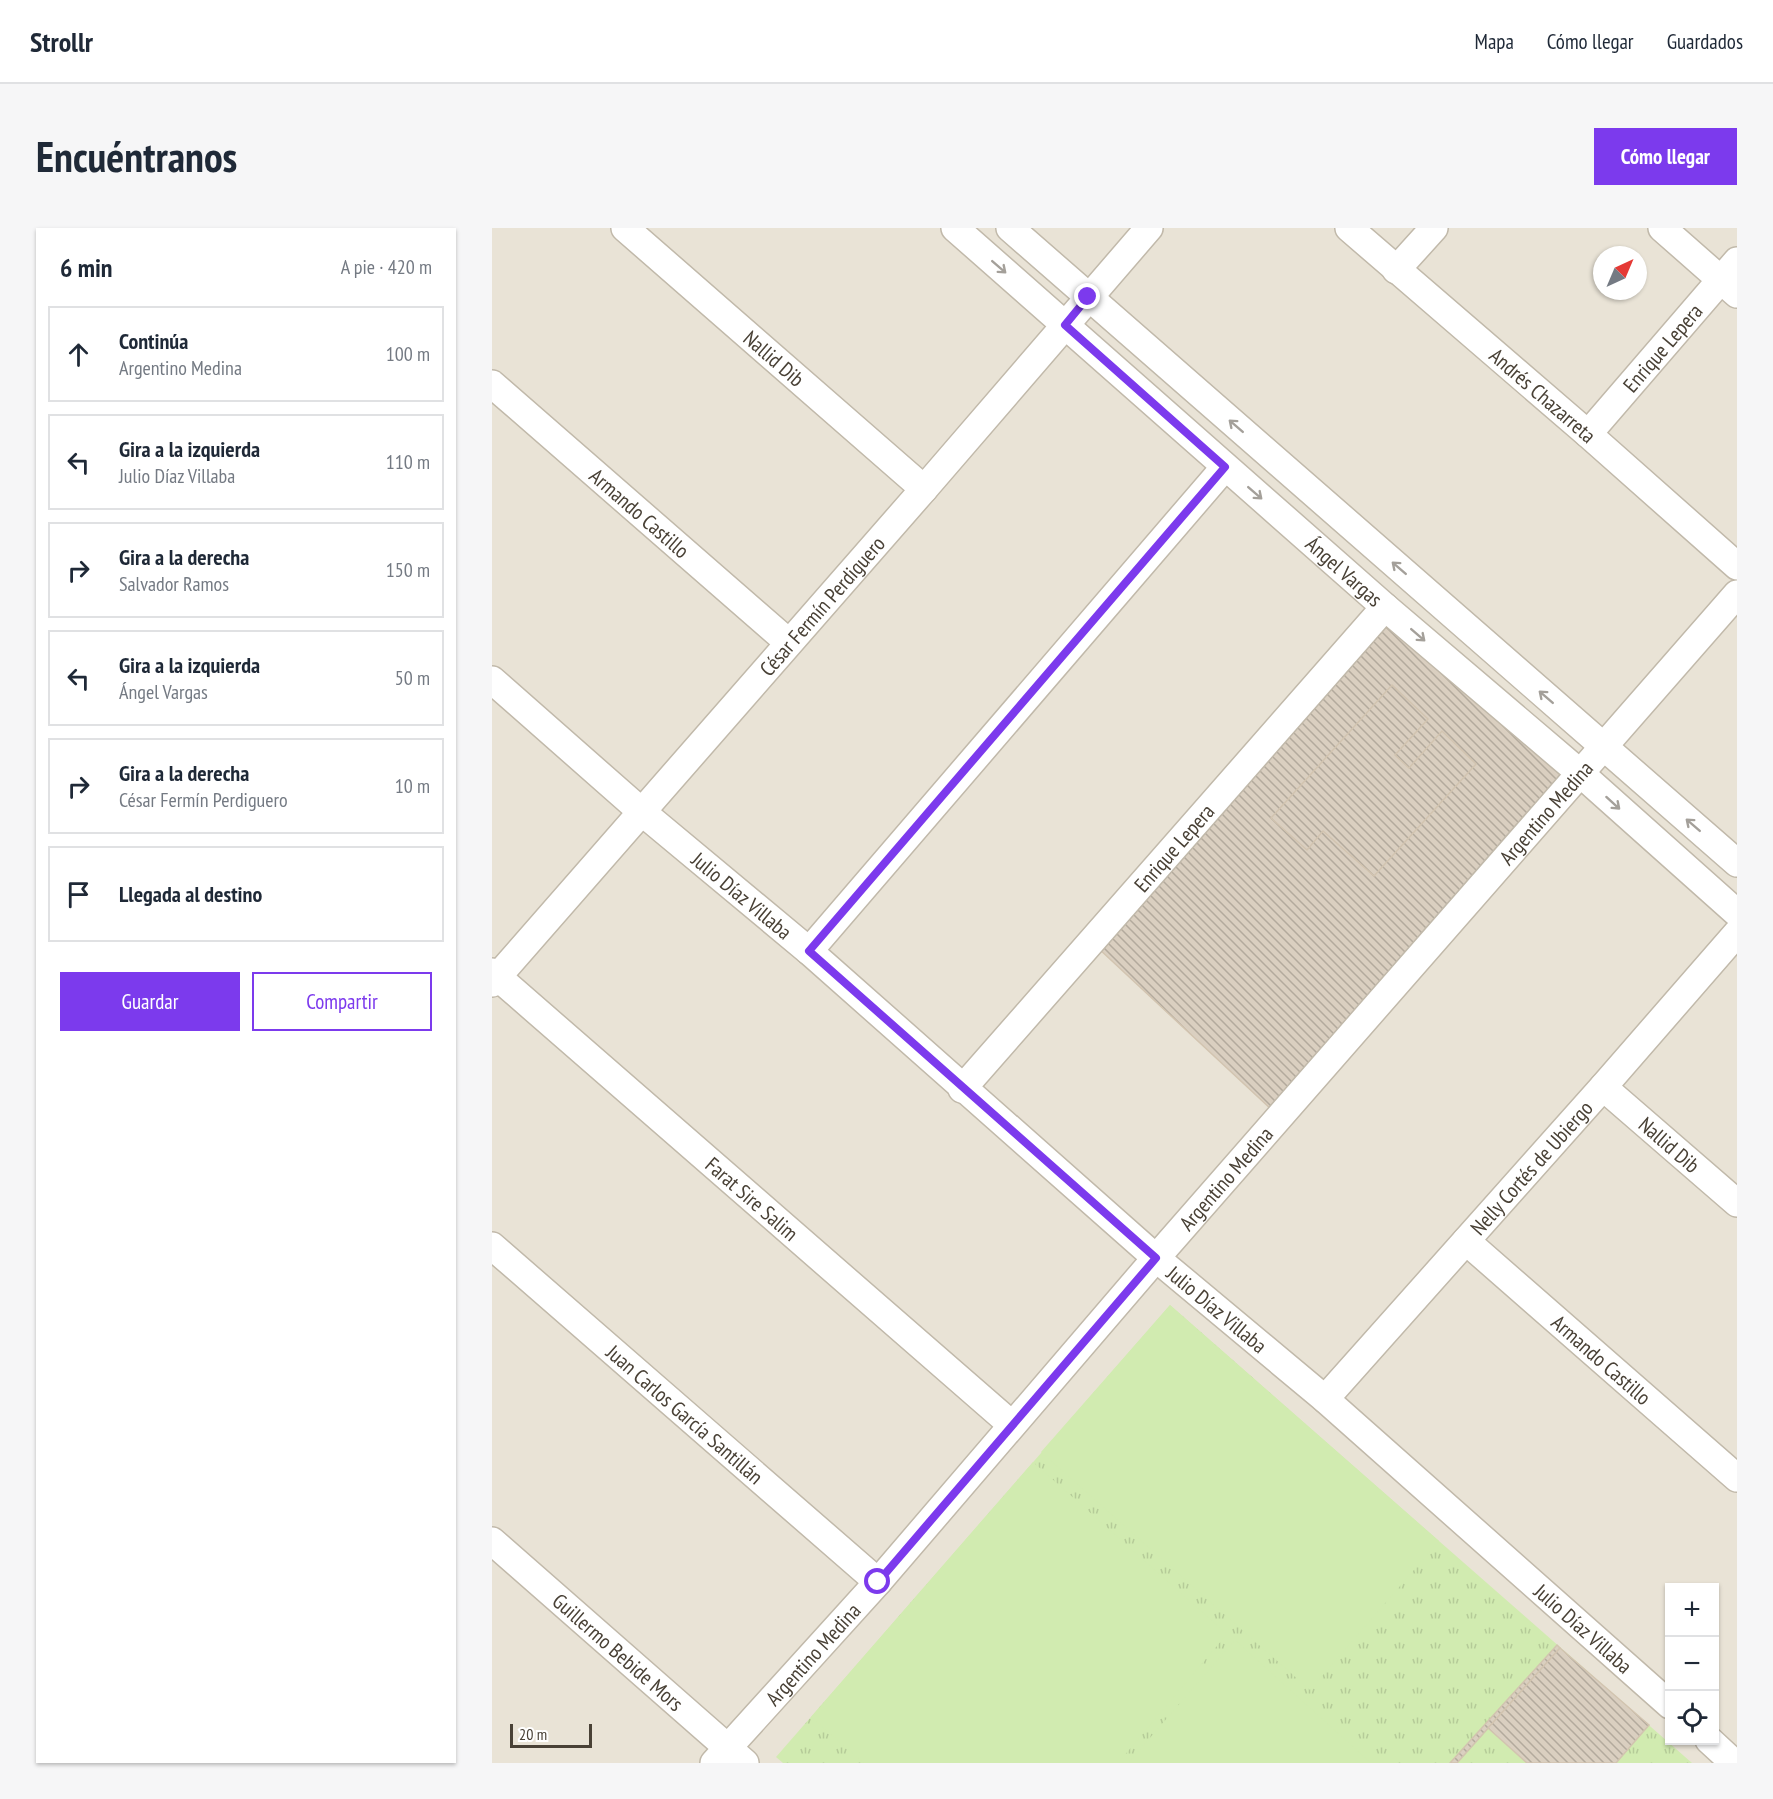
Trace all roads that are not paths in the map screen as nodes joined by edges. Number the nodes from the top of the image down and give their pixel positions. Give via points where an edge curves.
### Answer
1 (626, 228) edge
2 (955, 228) edge
3 (1010, 228) edge
4 (1149, 228) edge
5 (1349, 228) edge
6 (1434, 228) edge
7 (1662, 228) edge
8 (1396, 270) junction
9 (1732, 278) edge
10 (1088, 297) junction
11 (1065, 325) junction
12 (492, 384) edge
13 (1588, 434) junction
14 (1225, 467) junction
15 (924, 489) junction
16 (1737, 566) edge
17 (1737, 594) edge
18 (1385, 607) junction
19 (788, 642) junction
20 (492, 680) edge
21 (1604, 748) junction
22 (1580, 773) junction
23 (642, 812) junction
24 (1737, 863) edge
25 (1737, 913) edge
26 (1737, 933) edge
27 (809, 951) junction
28 (494, 978) edge
29 (1603, 1087) junction
30 (962, 1089) junction
31 (1737, 1203) edge
32 (1466, 1241) junction
33 (492, 1246) edge
34 (1156, 1258) junction
35 (1325, 1399) junction
36 (1012, 1425) junction
37 (1737, 1478) edge
38 (492, 1541) edge
39 (878, 1582) junction
40 (1665, 1702) edge
41 (1714, 1745) edge
42 (729, 1758) edge
43 (1734, 1763) edge

1 - 15 street, Nallid Dib
2 -> 11 street, Ángel Vargas
3 - 10 street, Ángel Vargas
4 - 10 street, César Fermín Perdiguero
5 - 8 street, Andrés Chazarreta
6 - 8 street
7 - 9 street
8 - 13 street, Andrés Chazarreta
9 - 13 street, Enrique Lepera
10 - 11 street, César Fermín Perdiguero
21 -> 10 street, Ángel Vargas
11 - 14 street, Ángel Vargas
11 - 15 street, César Fermín Perdiguero
12 - 19 street, Armando Castillo
13 - 16 street, Andrés Chazarreta
14 -> 18 street, Ángel Vargas
14 - 27 street
15 - 19 street, César Fermín Perdiguero
17 - 21 street, Argentino Medina
18 -> 22 street, Ángel Vargas
18 - 30 street, Enrique Lepera
19 - 23 street, César Fermín Perdiguero
20 - 23 street, Julio Díaz Villaba
21 - 22 street, Argentino Medina
24 -> 21 street, Ángel Vargas
22 -> 25 street, Ángel Vargas
22 - 34 street, Argentino Medina
23 - 27 street, Julio Díaz Villaba
23 - 28 street, César Fermín Perdiguero
26 - 29 street, Nelly Cortés de Ubiergo
27 - 30 street, Julio Díaz Villaba
28 - 36 street, Farat Sire Salim
29 - 31 street, Nallid Dib
29 - 32 street, Nelly Cortés de Ubiergo
30 - 34 street, Julio Díaz Villaba
32 - 35 street, Nelly Cortés de Ubiergo
32 - 37 street, Armando Castillo
33 - 39 street, Juan Carlos García Santillán
34 - 35 street, Julio Díaz Villaba
34 - 36 street, Argentino Medina
35 - 40 street, Julio Díaz Villaba
36 - 39 street, Argentino Medina
38 - 42 street, Guillermo Bebide Mors
39 - 42 street, Argentino Medina
41 - 43 street

